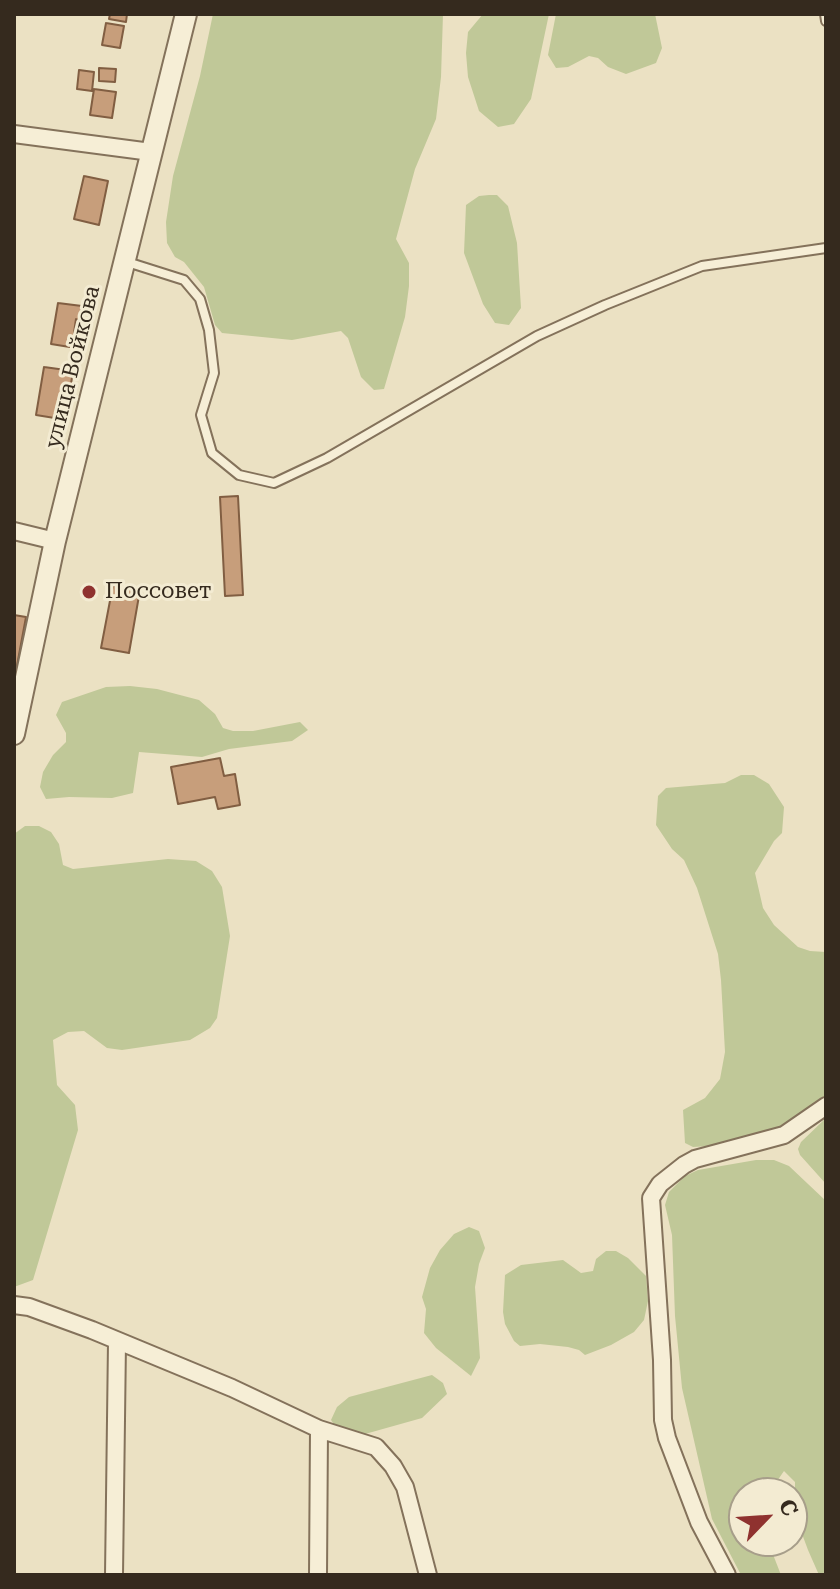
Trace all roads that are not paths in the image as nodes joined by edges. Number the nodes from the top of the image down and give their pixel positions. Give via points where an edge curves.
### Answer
1 (186, 14) edge
2 (825, 14) edge
3 (826, 21) edge
4 (14, 134) edge
5 (151, 152) junction
6 (826, 248) edge
7 (124, 260) junction
8 (14, 531) edge
9 (55, 541) junction
10 (18, 698) edge
11 (14, 734) edge
12 (826, 1106) edge
13 (14, 1305) edge
14 (117, 1342) junction
15 (319, 1429) junction
16 (114, 1575) edge
17 (318, 1575) edge
18 (428, 1575) edge
19 (727, 1575) edge

1 - 5 street, улица Войкова
2 - 3 lane
4 - 5 street
5 - 7 street, улица Войкова
6 - 7 lane via 702,266 605,305 537,336 327,458 274,483 239,475 212,453 201,415 214,373 200,299 184,280
7 - 9 street, улица Войкова
8 - 9 street
9 - 10 street, улица Войкова
10 - 11 street, улица Войкова
12 - 19 street via 784,1135 695,1159 660,1184 651,1198 663,1420 699,1522
13 - 14 street
14 - 15 street
14 - 16 street
15 - 17 street
15 - 18 street via 376,1447 393,1466 412,1507

